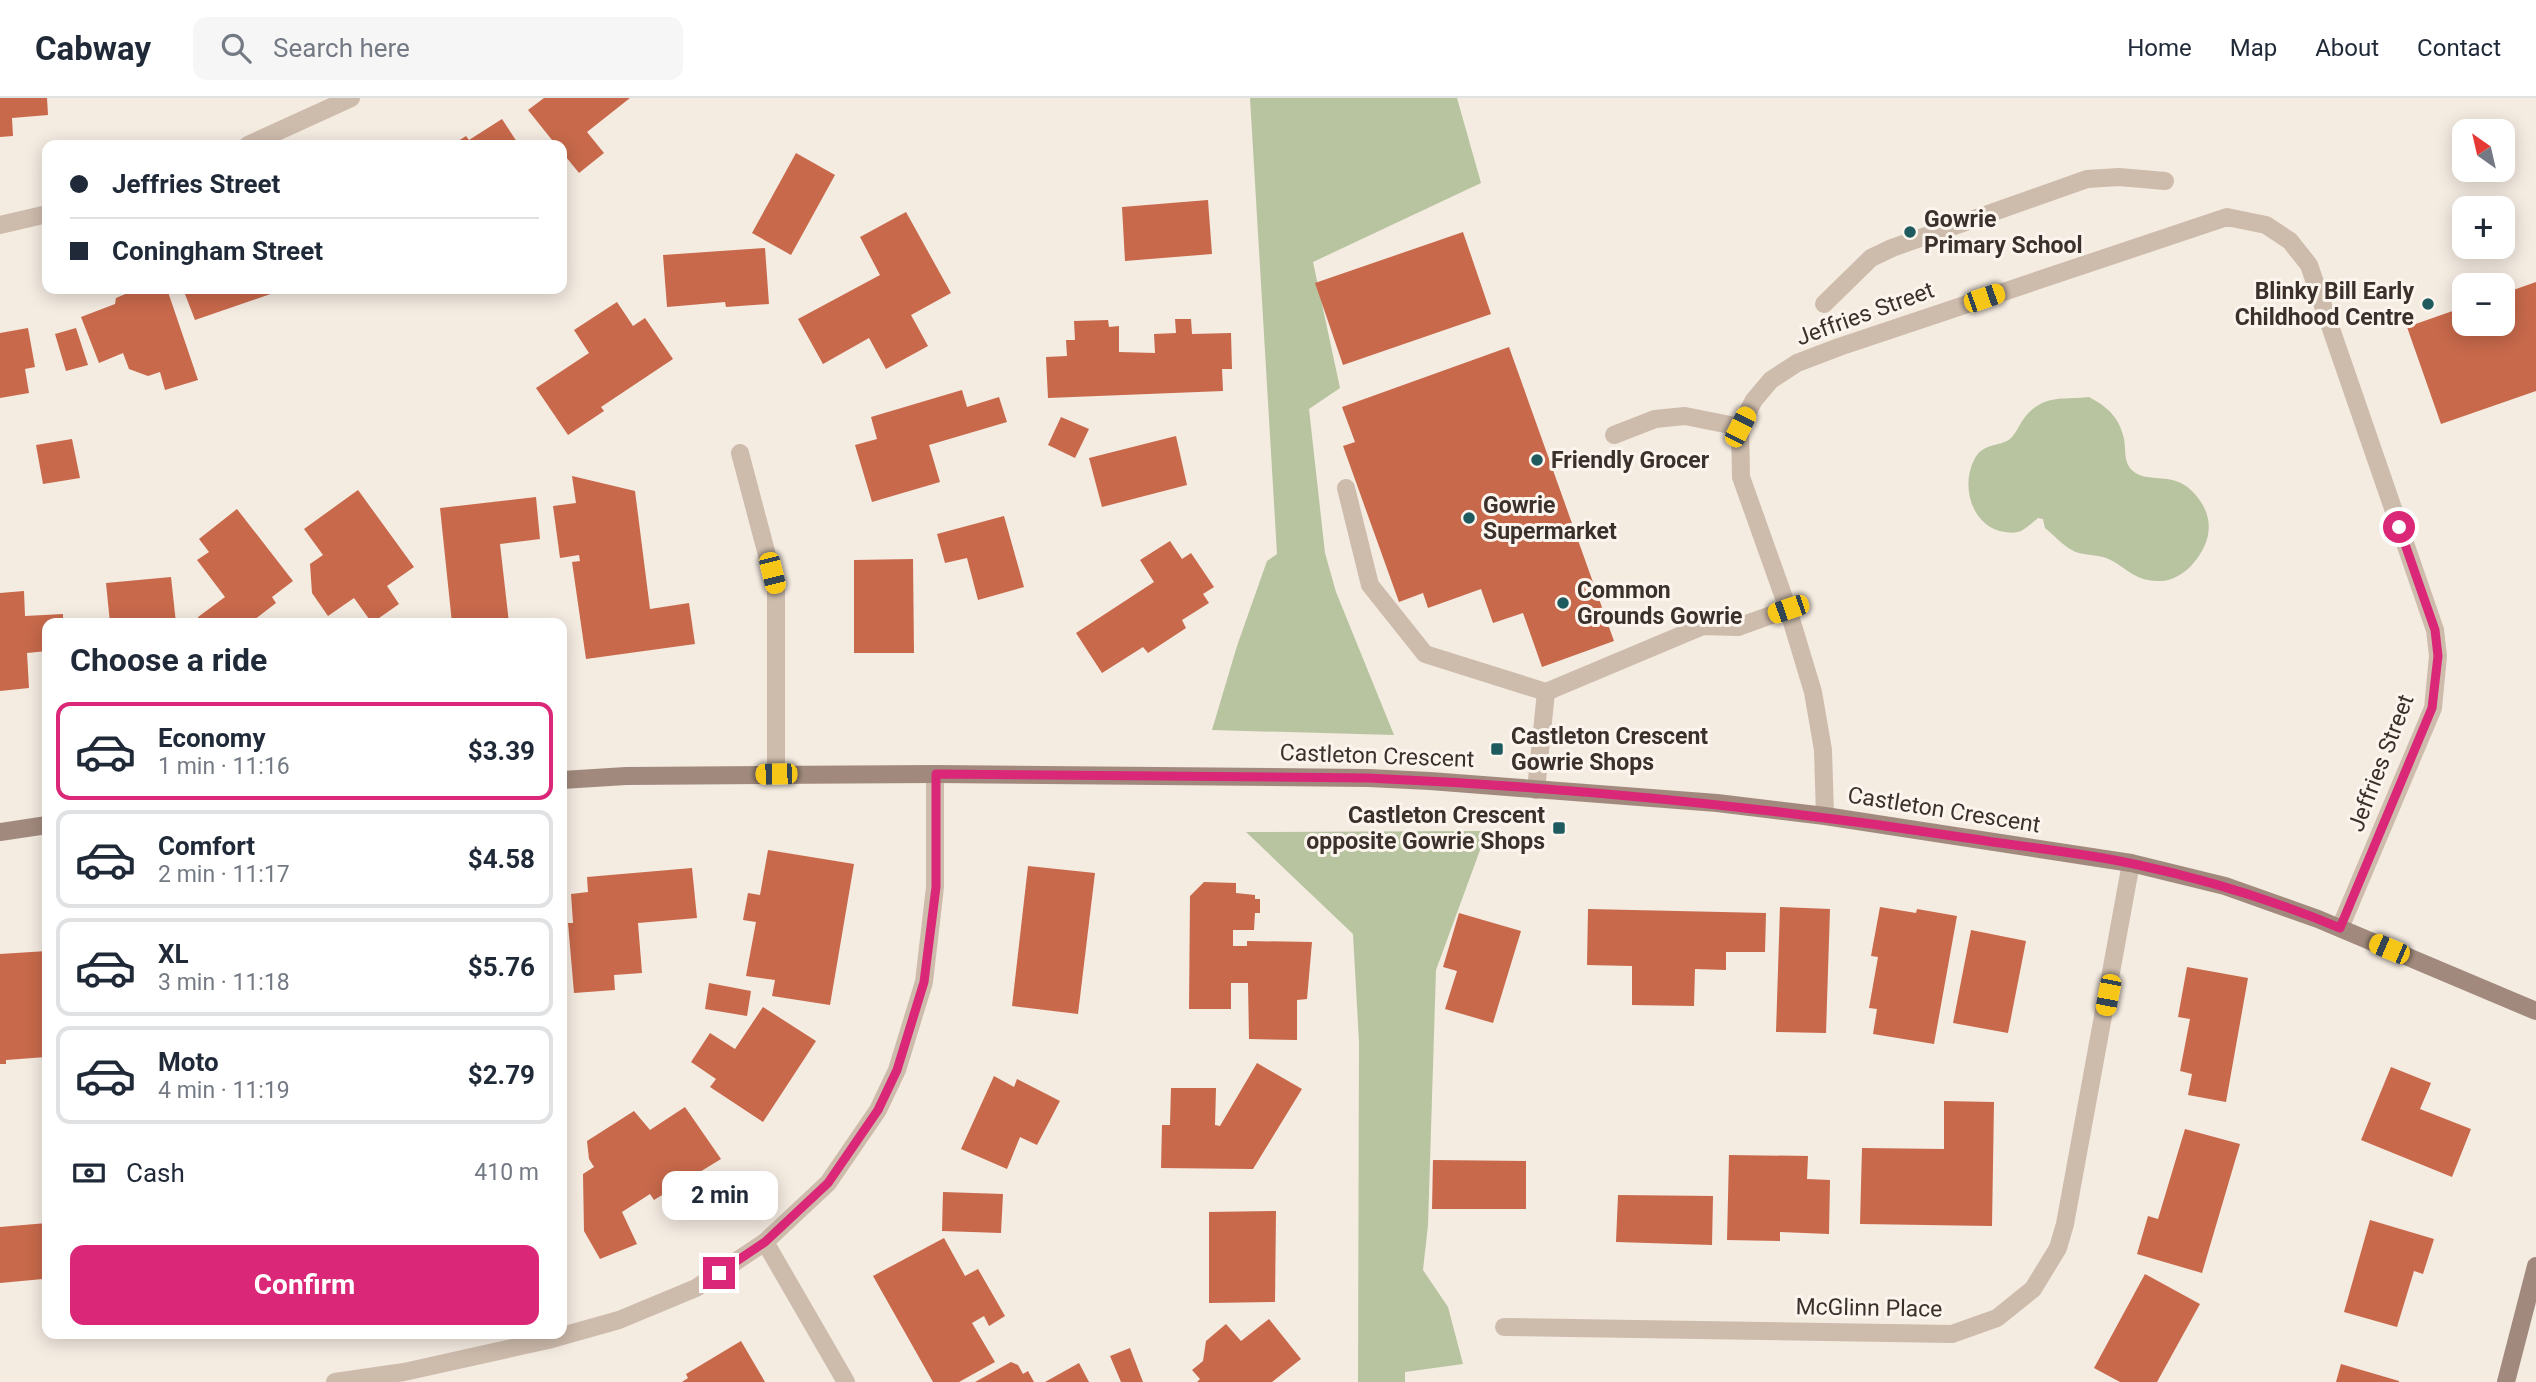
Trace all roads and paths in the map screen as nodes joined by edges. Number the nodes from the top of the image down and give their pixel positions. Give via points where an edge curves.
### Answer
1 (351, 98) edge
2 (259, 140) edge
3 (2165, 181) dead end
4 (42, 215) edge
5 (0, 225) edge
6 (1824, 304) dead end
7 (1740, 427) junction
8 (1614, 435) dead end
9 (740, 453) dead end
10 (1346, 488) dead end
11 (1788, 609) junction
12 (1546, 692) junction
13 (776, 774) junction
14 (936, 774) junction
15 (567, 780) edge
16 (1536, 790) junction
17 (1825, 816) junction
18 (42, 826) edge
19 (0, 832) edge
20 (2131, 863) junction
21 (2340, 928) junction
22 (2536, 1011) edge
23 (765, 1242) junction
24 (2536, 1266) edge
25 (1504, 1327) dead end
26 (567, 1335) edge
27 (552, 1339) edge
28 (405, 1377) edge
29 (335, 1382) edge
30 (846, 1382) edge
31 (2506, 1382) edge

1 - 2 street
3 - 6 street via 2087,178 1892,248 1871,258
4 - 5 street
7 - 8 street via 1685,416 1655,419
7 - 11 street via 1741,477
7 - 21 street, Jeffries Street via 1771,380 1797,363 2182,230 2227,217 2266,225 2290,241 2309,265 2435,630 2438,656 2432,708
9 - 13 street via 776,589
10 - 12 street via 1370,585 1424,654
11 - 12 street via 1738,627 1703,626
11 - 17 street via 1813,692 1823,750
12 - 16 street
13 - 14 street, Castleton Crescent
13 - 15 street, Castleton Crescent
14 - 16 street, Castleton Crescent via 1368,778
14 - 23 street via 936,887 924,982 897,1070 878,1110 828,1183
16 - 17 street, Castleton Crescent
17 - 20 street, Castleton Crescent
18 - 19 street
20 - 21 street, Castleton Crescent via 2225,886
20 - 25 street, McGlinn Place via 2058,1248 2033,1289 1997,1318 1952,1334
21 - 22 street, Castleton Crescent
23 - 26 street via 696,1288 618,1320
23 - 30 street
24 - 31 street
27 - 28 street
28 - 29 street

